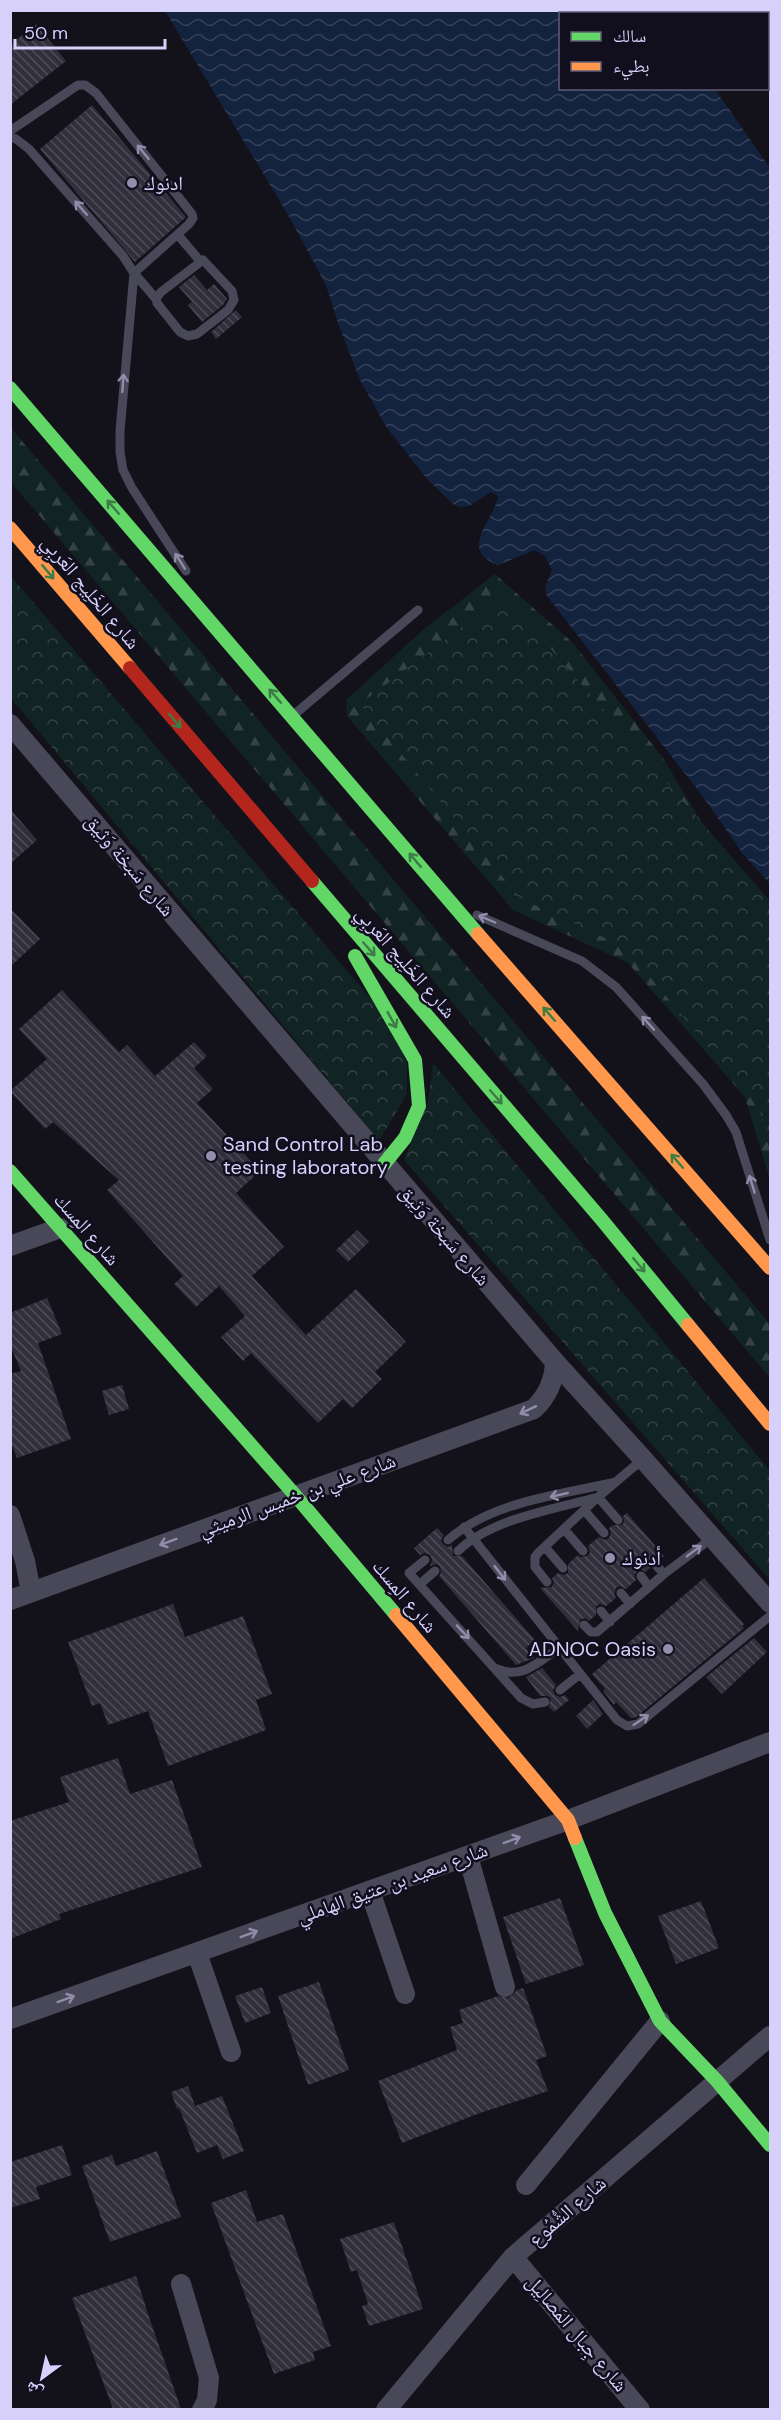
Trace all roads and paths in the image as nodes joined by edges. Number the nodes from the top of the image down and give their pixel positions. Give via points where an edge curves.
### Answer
1 (10, 131) edge
2 (10, 137) edge
3 (177, 235) junction
4 (200, 261) junction
5 (134, 273) junction
6 (156, 298) junction
7 (10, 387) edge
8 (10, 528) edge
9 (189, 575) dead end
10 (202, 596) dead end
11 (418, 610) dead end
12 (233, 647) junction
13 (292, 716) junction
14 (10, 724) edge
15 (309, 879) junction
16 (453, 905) junction
17 (384, 1164) junction
18 (10, 1170) edge
19 (60, 1228) junction
20 (771, 1240) edge
21 (10, 1246) edge
22 (771, 1268) edge
23 (555, 1362) junction
24 (771, 1424) edge
25 (644, 1459) junction
26 (616, 1482) junction
27 (295, 1495) junction
28 (598, 1497) junction
29 (584, 1510) junction
30 (10, 1515) edge
31 (618, 1520) dead end
32 (464, 1527) junction
33 (564, 1529) junction
34 (604, 1533) dead end
35 (473, 1538) junction
36 (712, 1538) junction
37 (448, 1540) dead end
38 (544, 1547) junction
39 (458, 1551) dead end
40 (583, 1551) dead end
41 (425, 1560) dead end
42 (655, 1564) dead end
43 (563, 1568) dead end
44 (435, 1571) dead end
45 (664, 1574) junction
46 (641, 1576) dead end
47 (547, 1582) dead end
48 (420, 1584) junction
49 (649, 1587) junction
50 (32, 1592) junction
51 (621, 1593) dead end
52 (10, 1599) edge
53 (771, 1603) edge
54 (630, 1604) junction
55 (601, 1611) dead end
56 (771, 1616) edge
57 (610, 1622) junction
58 (584, 1625) dead end
59 (559, 1647) junction
60 (496, 1668) junction
61 (580, 1674) junction
62 (560, 1690) dead end
63 (545, 1702) dead end
64 (766, 1741) edge
65 (568, 1821) junction
66 (468, 1856) junction
67 (370, 1891) junction
68 (197, 1953) junction
69 (505, 1987) dead end
70 (405, 1994) dead end
71 (10, 2019) edge
72 (660, 2022) junction
73 (771, 2036) edge
74 (231, 2052) dead end
75 (717, 2081) junction
76 (771, 2145) edge
77 (526, 2185) dead end
78 (513, 2257) junction
79 (181, 2284) dead end
80 (202, 2409) edge
81 (386, 2409) edge
82 (640, 2409) edge

3 -> 1 lane via 191,222 192,214 91,88 78,85
5 -> 2 lane via 29,149
3 - 4 lane
3 - 5 lane
4 - 6 lane
4 - 6 lane via 208,264 232,291 234,300 228,310 197,334 188,336 180,332
5 - 6 lane
9 -> 5 lane via 123,470 120,452 124,376
12 -> 7 main road
8 -> 15 main road, شارع الخَلِيج العَربِي
10 - 12 lane
11 - 13 lane
13 -> 12 main road
16 -> 13 main road
14 - 17 street, شارع سَبخة وَثِيق
15 -> 17 main road via 415,1060 419,1106 405,1138
15 -> 24 main road, شارع الخَلِيج العَربِي
20 -> 16 lane via 736,1132 726,1114 616,987 582,961
22 -> 16 main road
17 - 23 street, شارع سَبخة وَثِيق
18 - 19 main road, شارع المِسك
19 - 21 street
19 - 27 main road, شارع المِسك
23 - 25 street, شارع سَبخة وَثِيق
23 -> 27 street, شارع علي بن خميس الرميثي via 551,1385 534,1409
25 - 26 lane
25 - 36 street, شارع سَبخة وَثِيق
26 - 28 lane
26 -> 32 lane via 502,1509
27 -> 50 street, شارع علي بن خميس الرميثي
27 - 65 main road, شارع المِسك
28 - 29 lane
28 - 31 lane
28 - 35 lane via 495,1526
29 - 33 lane
29 - 34 lane
30 - 50 street
32 - 35 lane
32 - 37 lane
33 - 38 lane
33 - 40 lane
35 - 39 lane
35 -> 59 lane
45 -> 36 lane
36 - 53 street, شارع سَبخة وَثِيق
38 - 43 lane
38 - 47 lane via 534,1562
41 - 48 lane via 409,1573
42 - 45 lane
44 - 48 lane
45 - 49 lane
46 - 49 lane
48 -> 60 lane
49 - 54 lane
50 - 52 street, شارع علي بن خميس الرميثي
51 - 54 lane
54 - 57 lane
55 - 57 lane
61 -> 56 lane via 617,1720 633,1726
57 - 58 lane via 594,1633
59 - 60 lane via 527,1670 511,1673
59 - 61 lane
60 - 63 lane via 526,1702
61 - 62 lane
64 - 65 street, شارع سعيد بن عتيق الهاملي
66 -> 65 street, شارع سعيد بن عتيق الهاملي
65 - 72 main road, شارع المِسك via 604,1913
66 - 67 street, شارع سعيد بن عتيق الهاملي
66 - 69 street
68 -> 67 street, شارع سعيد بن عتيق الهاملي
67 - 70 street
71 -> 68 street, شارع سعيد بن عتيق الهاملي
68 - 74 street
72 - 75 main road, شارع المِسك
72 - 77 street
73 - 75 street, شارع الشُّمُوع
75 - 76 main road, شارع المِسك
75 - 78 street, شارع الشُّمُوع
78 - 81 street, شارع الشُّمُوع
78 - 82 street, شارع جِبال المَصالِيل
79 - 80 street via 209,2378

